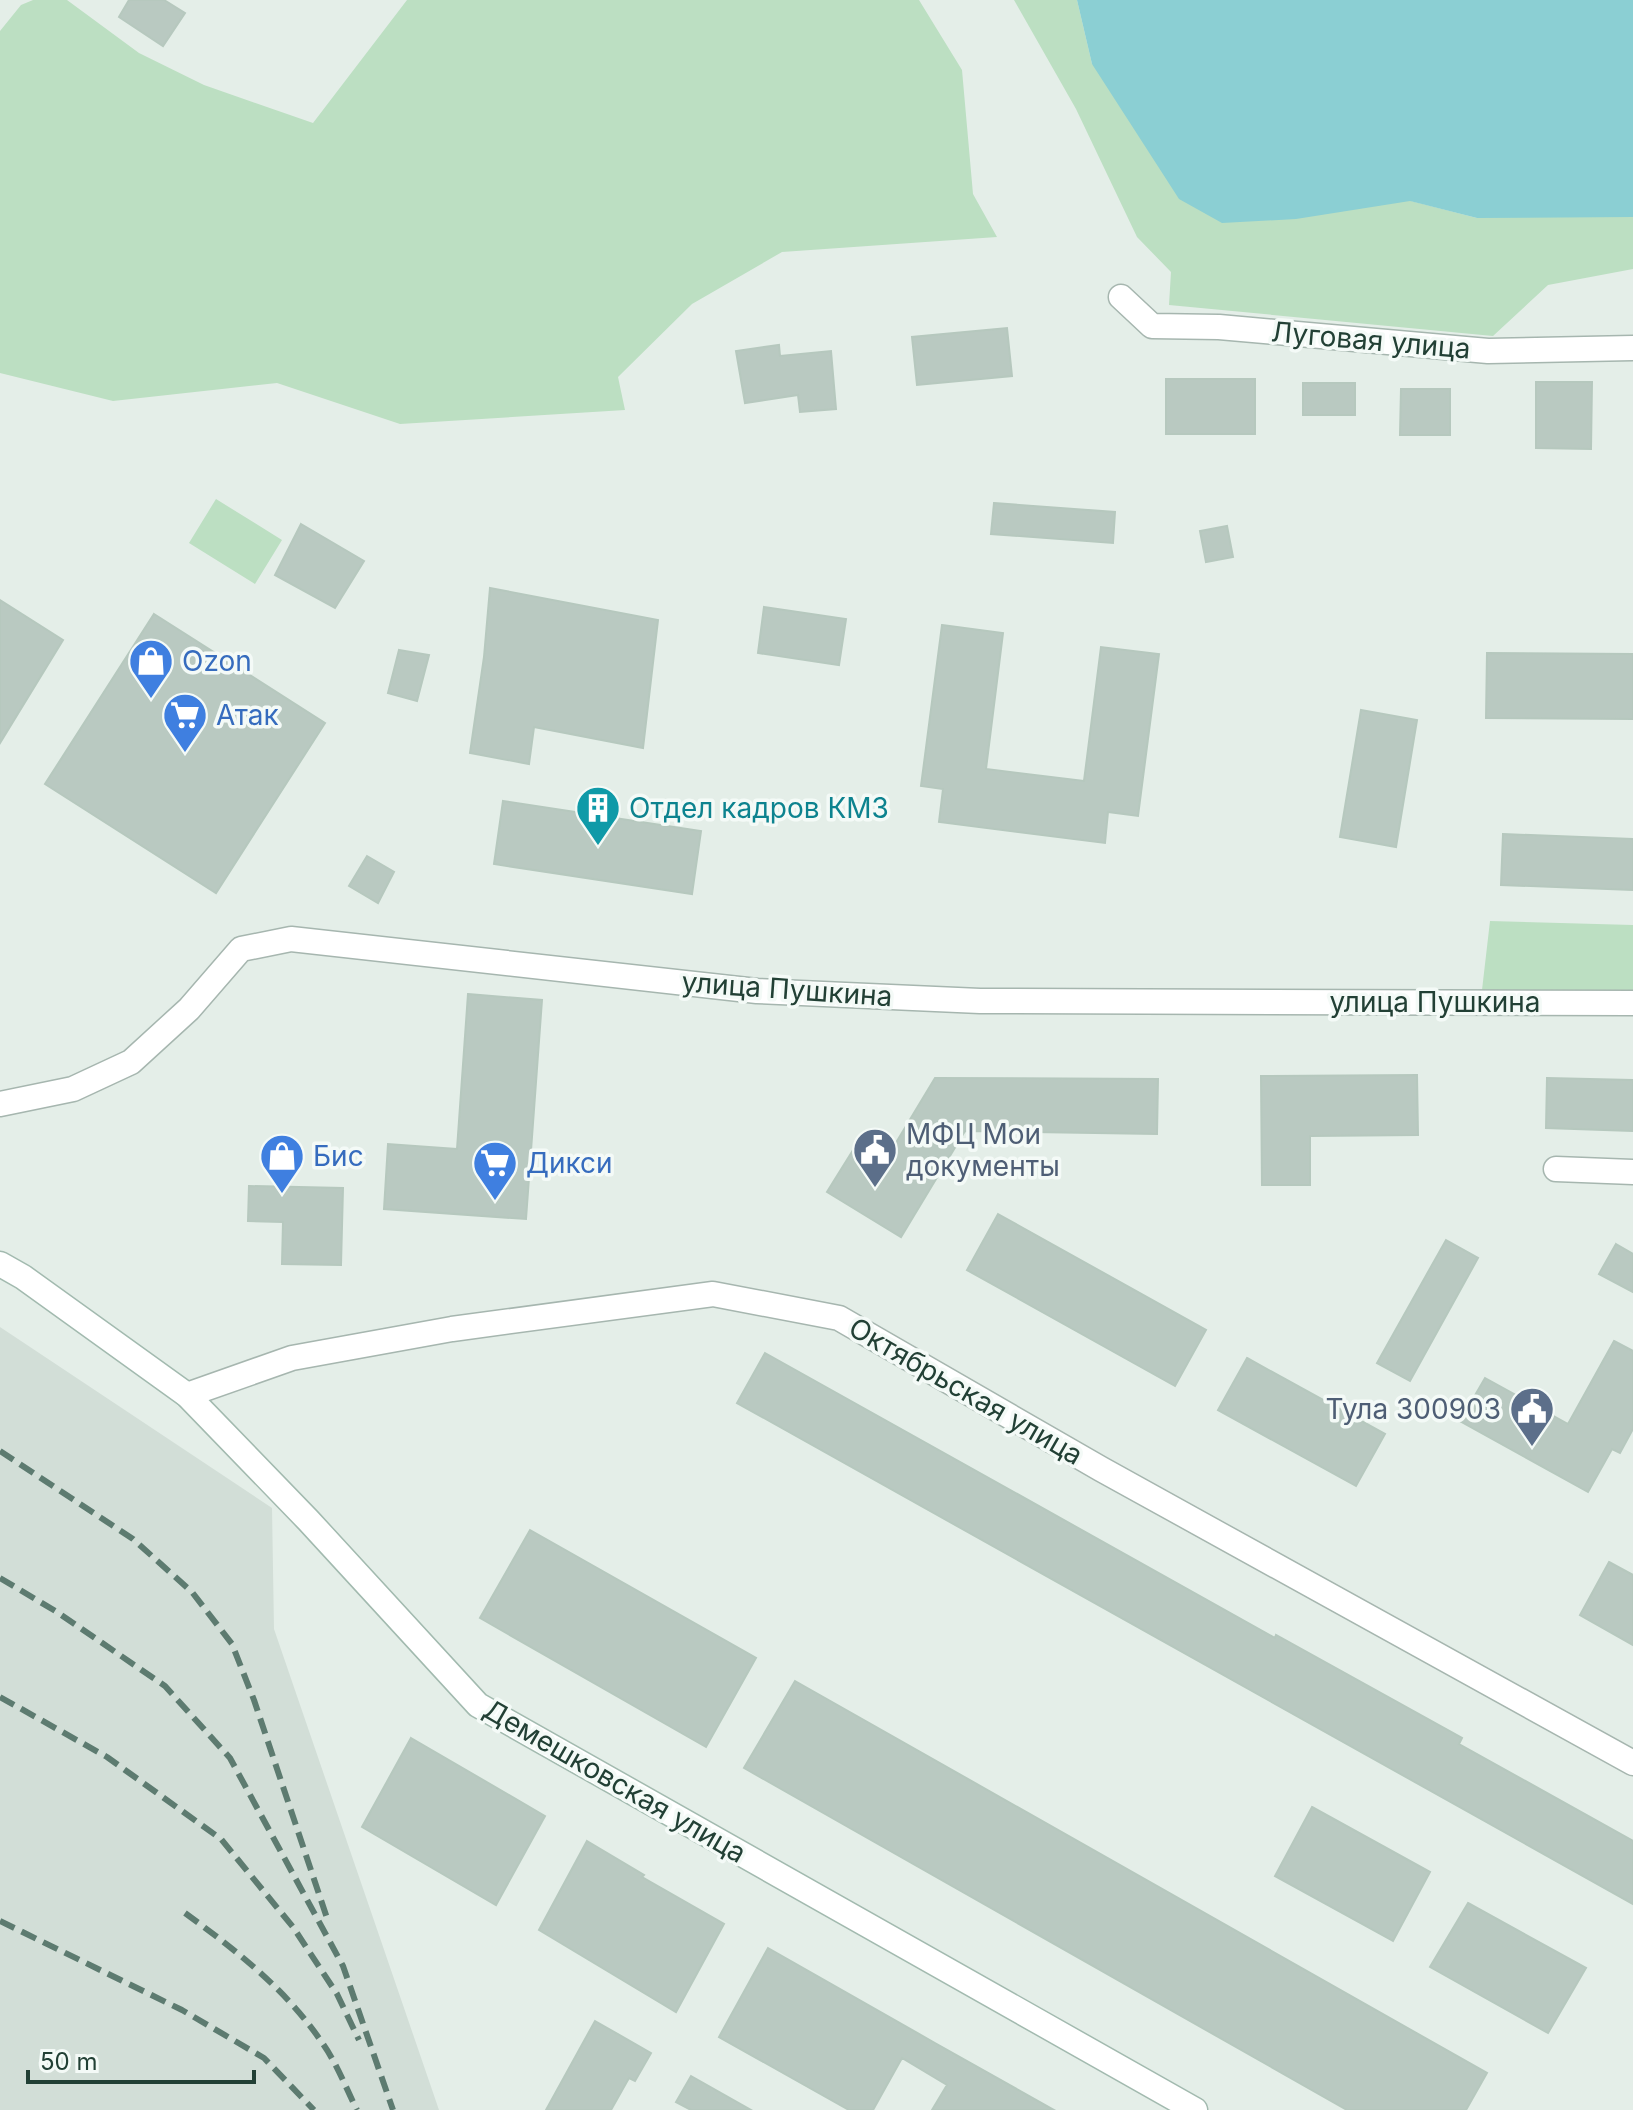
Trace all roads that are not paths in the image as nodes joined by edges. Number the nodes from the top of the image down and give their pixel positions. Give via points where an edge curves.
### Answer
1 (1121, 297) dead end
2 (1633, 348) edge
3 (1633, 1003) edge
4 (0, 1104) edge
5 (1556, 1169) dead end
6 (1633, 1172) edge
7 (0, 1264) edge
8 (187, 1395) junction
9 (1633, 1763) edge
10 (1195, 2110) edge

1 - 2 street, Луговая улица via 1152,326 1488,351
3 - 4 street, улица Пушкина via 980,1001 757,991 291,939 241,949 189,1009 131,1062 73,1089
5 - 6 street
7 - 8 street, Демешковская улица
8 - 9 street, Октябрьская улица via 292,1358 452,1329 713,1294 839,1318
8 - 10 street, Демешковская улица via 478,1705

